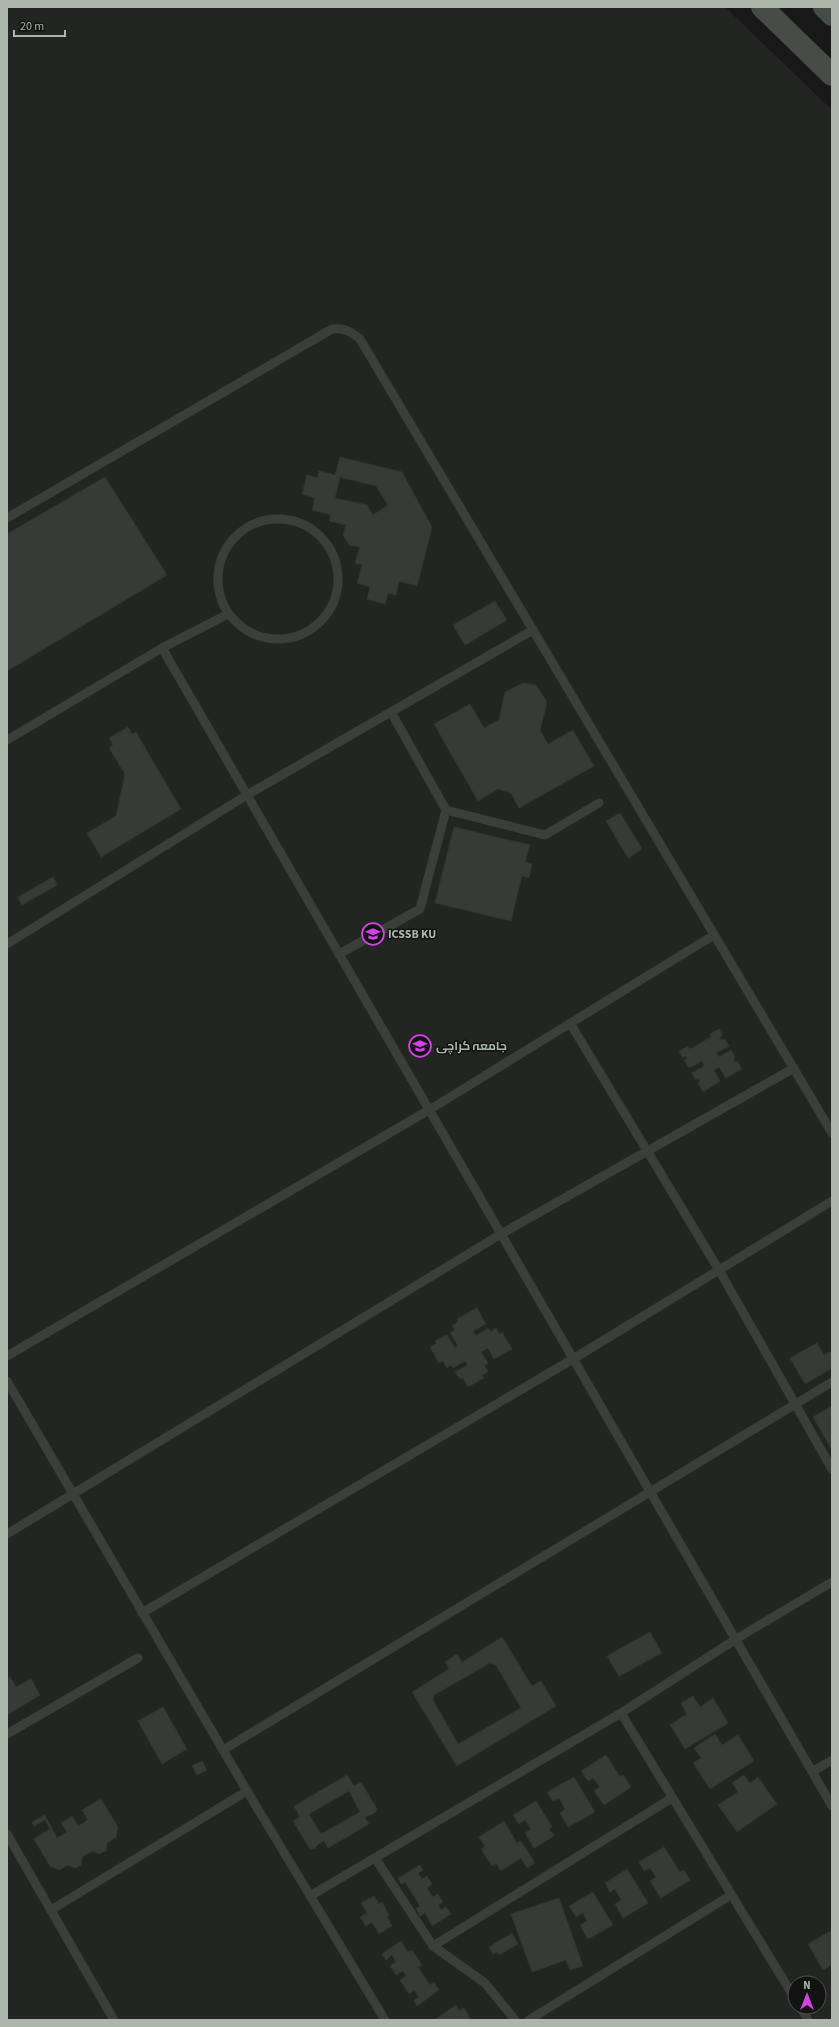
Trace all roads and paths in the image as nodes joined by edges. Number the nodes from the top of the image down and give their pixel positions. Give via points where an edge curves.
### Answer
1 (762, 7) edge
2 (824, 7) edge
3 (832, 15) edge
4 (832, 75) edge
5 (7, 518) edge
6 (228, 614) junction
7 (533, 630) junction
8 (162, 648) junction
9 (391, 712) junction
10 (7, 740) edge
11 (247, 795) junction
12 (599, 803) dead end
13 (446, 810) junction
14 (714, 934) junction
15 (7, 944) edge
16 (339, 954) junction
17 (570, 1023) junction
18 (794, 1068) junction
19 (429, 1110) junction
20 (832, 1133) edge
21 (646, 1152) junction
22 (832, 1201) edge
23 (501, 1234) junction
24 (719, 1270) junction
25 (7, 1356) edge
26 (573, 1359) junction
27 (7, 1381) edge
28 (832, 1382) edge
29 (796, 1405) junction
30 (832, 1469) edge
31 (651, 1493) junction
32 (74, 1494) junction
33 (7, 1534) edge
34 (832, 1582) edge
35 (142, 1612) junction
36 (736, 1639) junction
37 (138, 1658) dead end
38 (621, 1713) junction
39 (7, 1734) edge
40 (223, 1750) junction
41 (832, 1760) edge
42 (812, 1772) junction
43 (247, 1791) junction
44 (672, 1798) junction
45 (832, 1806) edge
46 (7, 1834) edge
47 (375, 1858) junction
48 (731, 1895) junction
49 (310, 1896) junction
50 (51, 1910) junction
51 (433, 1946) junction
52 (787, 1986) edge
53 (114, 2020) edge
54 (385, 2020) edge
55 (515, 2020) edge
56 (529, 2020) edge

1 - 4 main road
2 - 3 main road
5 - 7 lane via 332,329 344,328 360,339
6 - 6 lane via 250,634 279,640 308,632 329,612 339,584 335,556 318,532 291,519 269,519 236,534 220,558 217,587
6 - 8 lane
7 - 9 lane
7 - 14 lane
8 - 10 lane
8 - 11 lane
9 - 11 lane
9 - 13 lane
11 - 15 lane
11 - 16 lane
12 - 13 lane via 545,835
13 - 16 lane via 420,909
14 - 17 lane
14 - 18 lane
16 - 19 lane
17 - 19 lane
17 - 21 lane
18 - 20 lane
18 - 21 lane
19 - 23 lane
19 - 25 lane
21 - 23 lane
21 - 24 lane
22 - 24 lane
23 - 26 lane
23 - 32 lane
24 - 26 lane
24 - 29 lane
26 - 31 lane
26 - 35 lane
27 - 32 lane
28 - 29 lane
29 - 30 lane
29 - 31 lane
31 - 36 lane
31 - 40 lane
32 - 33 lane
32 - 35 lane
34 - 36 lane
35 - 40 lane
36 - 38 lane
36 - 42 lane
37 - 39 lane
38 - 44 lane
38 - 47 lane
40 - 43 lane
41 - 42 lane
42 - 45 lane
43 - 49 lane
43 - 50 lane
44 - 48 lane
44 - 51 lane
46 - 50 lane
47 - 49 lane
47 - 51 lane
48 - 52 lane
48 - 56 lane
49 - 54 lane
50 - 53 lane
51 - 55 lane via 485,1983

